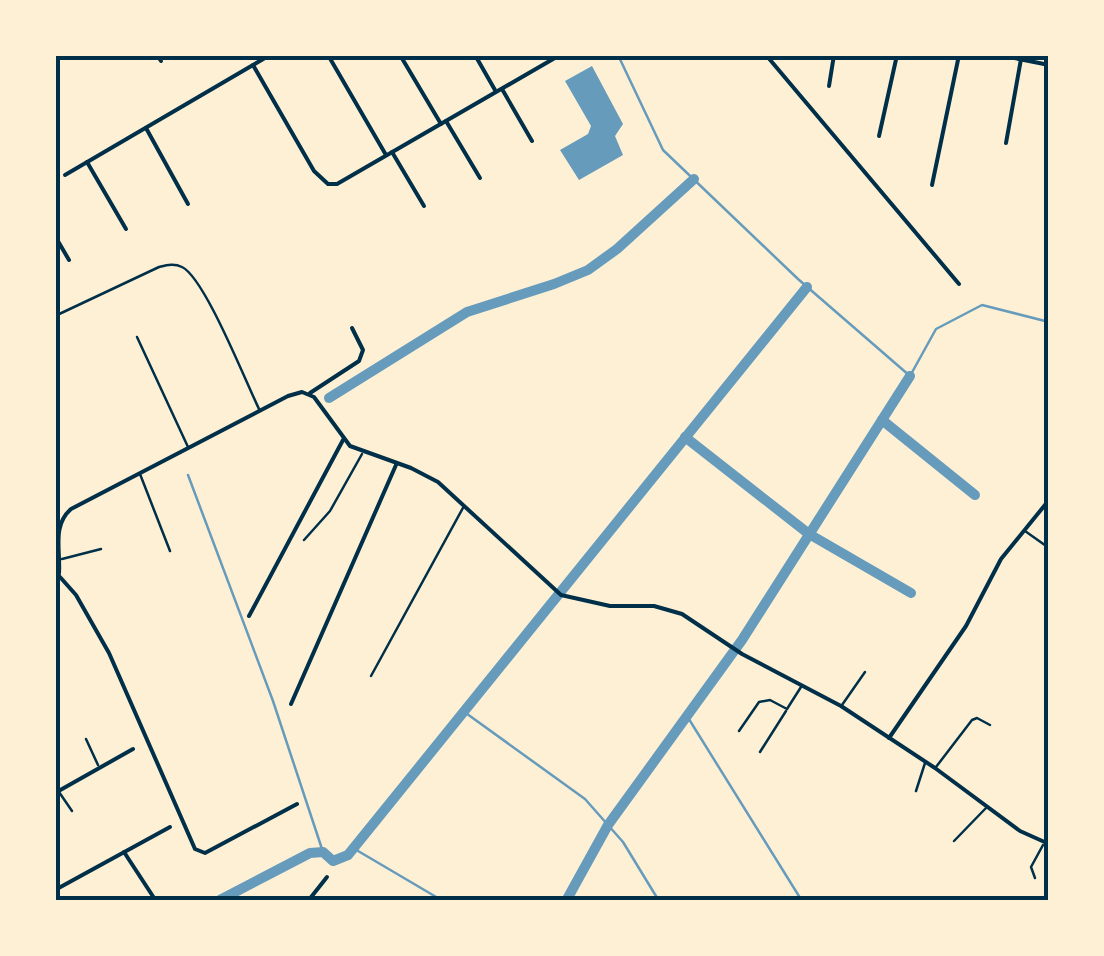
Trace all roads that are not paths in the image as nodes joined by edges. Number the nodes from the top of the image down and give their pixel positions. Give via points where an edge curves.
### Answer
1 (62, 55) edge
2 (158, 55) edge
3 (270, 55) edge
4 (328, 55) edge
5 (400, 55) edge
6 (475, 55) edge
7 (560, 55) edge
8 (766, 55) edge
9 (834, 55) edge
10 (897, 55) edge
11 (959, 55) edge
12 (999, 55) edge
13 (549, 58) edge
14 (55, 59) edge
15 (1020, 59) junction
16 (161, 61) dead end
17 (253, 65) junction
18 (1049, 65) edge
19 (829, 86) dead end
20 (500, 90) junction
21 (444, 122) junction
22 (146, 128) junction
23 (879, 136) dead end
24 (532, 140) dead end
25 (1006, 143) dead end
26 (389, 154) junction
27 (88, 162) junction
28 (65, 175) dead end
29 (480, 178) dead end
30 (932, 185) dead end
31 (188, 204) dead end
32 (424, 206) dead end
33 (126, 229) dead end
34 (55, 236) edge
35 (70, 260) dead end
36 (959, 284) dead end
37 (55, 316) edge
38 (352, 328) dead end
39 (137, 337) dead end
40 (309, 394) junction
41 (260, 410) junction
42 (343, 440) junction
43 (188, 447) junction
44 (363, 452) junction
45 (397, 463) junction
46 (139, 473) junction
47 (1049, 500) edge
48 (464, 505) junction
49 (1024, 530) junction
50 (304, 540) dead end
51 (1049, 548) edge
52 (101, 549) dead end
53 (170, 551) dead end
54 (60, 559) junction
55 (60, 578) junction
56 (55, 590) edge
57 (249, 616) dead end
58 (865, 672) dead end
59 (372, 676) dead end
60 (802, 686) junction
61 (291, 704) dead end
62 (841, 706) junction
63 (787, 709) junction
64 (990, 726) dead end
65 (739, 730) dead end
66 (889, 738) junction
67 (86, 739) dead end
68 (132, 749) dead end
69 (760, 752) dead end
70 (926, 762) junction
71 (99, 768) junction
72 (935, 768) junction
73 (916, 791) dead end
74 (57, 792) edge
75 (297, 804) dead end
76 (987, 807) junction
77 (72, 811) dead end
78 (170, 827) dead end
79 (954, 842) dead end
80 (1046, 844) edge
81 (124, 852) junction
82 (327, 877) dead end
83 (1035, 878) dead end
84 (55, 890) edge
85 (156, 901) edge
86 (308, 901) edge

1 - 14 street
2 - 16 street
3 - 17 street
4 - 26 street
5 - 21 street
6 - 20 street
7 - 13 street
8 - 36 street
9 - 19 street
10 - 23 street
11 - 30 street
12 - 15 street
13 - 20 street
15 - 18 street
15 - 25 street
17 - 22 street
17 - 26 street via 320,179 337,184
20 - 21 street
20 - 24 street
21 - 26 street
21 - 29 street
22 - 27 street
22 - 31 street
26 - 32 street
27 - 28 street
27 - 33 street
34 - 35 street
37 - 41 lane via 159,267 182,266 201,286
38 - 40 street via 364,350 359,361
39 - 43 lane
40 - 41 street
40 - 42 street
41 - 43 street
42 - 44 street
42 - 57 street
43 - 46 street
44 - 45 street
44 - 50 lane via 330,511
45 - 48 street via 438,482
45 - 61 street
46 - 53 lane
46 - 54 street via 65,513 58,528
47 - 49 street
48 - 59 lane
48 - 60 street via 562,595 682,614
49 - 51 lane
49 - 66 street
52 - 54 lane
54 - 55 street
55 - 56 street
55 - 75 street via 109,653 194,849 205,853
58 - 62 lane
60 - 62 street
60 - 63 lane
62 - 66 street
63 - 65 lane via 759,702
63 - 69 lane
64 - 72 lane via 972,720
66 - 70 street
67 - 71 lane
68 - 71 street
70 - 72 street
70 - 73 lane
71 - 74 street
72 - 76 street
74 - 77 lane
76 - 79 lane
76 - 80 street
78 - 81 street
80 - 83 lane via 1031,867
81 - 84 street
81 - 85 street
82 - 86 street

